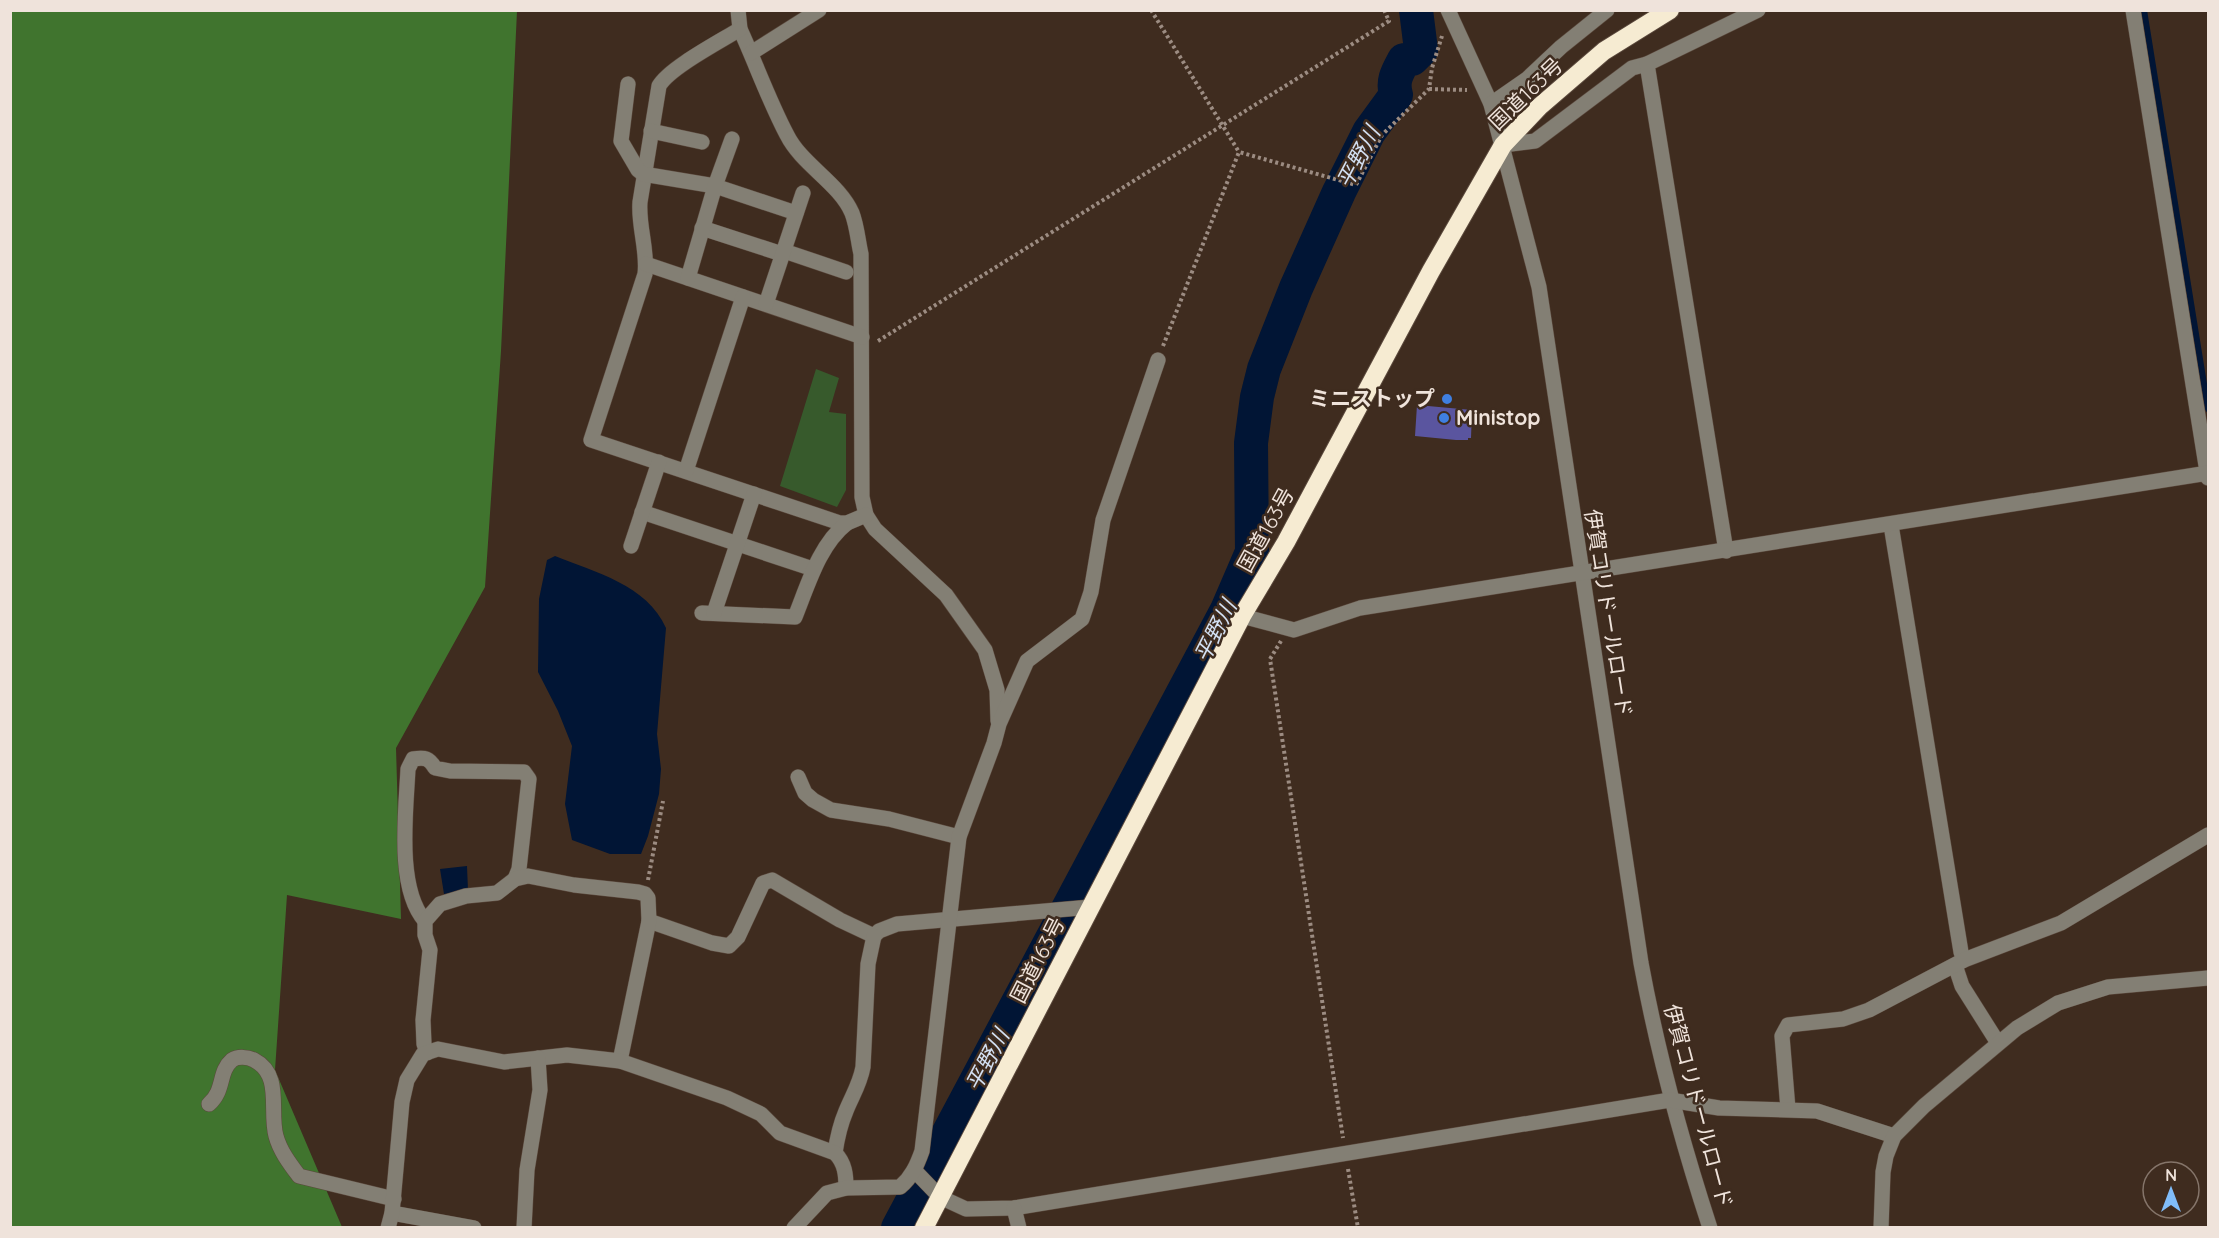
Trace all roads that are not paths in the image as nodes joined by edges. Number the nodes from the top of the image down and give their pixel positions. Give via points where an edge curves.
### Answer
1 (738, 10) edge
2 (819, 10) edge
3 (1607, 10) edge
4 (1670, 10) edge
5 (1758, 10) edge
6 (2133, 10) edge
7 (1449, 13) edge
8 (740, 29) junction
9 (751, 53) junction
10 (1647, 64) junction
11 (628, 84) dead end
12 (1489, 98) junction
13 (651, 131) junction
14 (732, 140) dead end
15 (702, 142) dead end
16 (1503, 145) junction
17 (643, 174) junction
18 (716, 186) junction
19 (803, 194) dead end
20 (796, 213) junction
21 (702, 228) junction
22 (783, 253) junction
23 (646, 264) junction
24 (846, 272) dead end
25 (688, 278) junction
26 (743, 297) junction
27 (766, 304) junction
28 (862, 344) junction
29 (1158, 360) road end
30 (659, 462) junction
31 (686, 471) junction
32 (2208, 475) edge
33 (754, 494) junction
34 (642, 512) junction
35 (866, 515) junction
36 (847, 523) junction
37 (1891, 525) junction
38 (737, 545) junction
39 (631, 546) dead end
40 (1726, 551) junction
41 (813, 569) junction
42 (1581, 574) junction
43 (1242, 616) junction
44 (999, 723) junction
45 (798, 777) dead end
46 (2208, 835) edge
47 (959, 837) junction
48 (515, 879) junction
49 (1085, 907) junction
50 (949, 918) junction
51 (425, 921) junction
52 (649, 921) junction
53 (874, 936) junction
54 (1960, 963) junction
55 (2208, 978) edge
56 (1998, 1043) junction
57 (427, 1053) junction
58 (538, 1058) junction
59 (620, 1061) junction
60 (1670, 1100) junction
61 (209, 1104) dead end
62 (1788, 1109) junction
63 (1894, 1136) junction
64 (835, 1153) junction
65 (914, 1170) junction
66 (846, 1188) junction
67 (940, 1197) junction
68 (1014, 1208) junction
69 (391, 1213) edge
70 (474, 1227) edge
71 (524, 1227) edge
72 (794, 1227) edge
73 (924, 1227) edge
74 (1019, 1227) edge
75 (1710, 1227) edge
76 (1881, 1227) edge

1 - 8 street
2 - 9 street
3 - 12 street via 1527,79
4 - 16 highway, 国道163号 via 1604,51 1539,107
5 - 10 street
6 - 32 street
7 - 12 street, 伊賀コリドールロード
8 - 9 street
8 - 13 street via 663,80
9 - 28 street via 787,136 852,213 861,254
10 - 16 street via 1632,68 1535,141
10 - 40 street
11 - 17 street via 621,141
12 - 16 street, 伊賀コリドールロード
13 - 15 street
13 - 17 street
14 - 18 street
16 - 42 street, 伊賀コリドールロード via 1539,286
16 - 43 highway, 国道163号
17 - 18 street
17 - 23 street via 639,217
18 - 20 street
18 - 21 street
19 - 20 street
20 - 22 street
21 - 22 street
21 - 25 street
22 - 24 street
22 - 27 street
23 - 25 street
23 - 30 street via 591,440
25 - 26 street
26 - 27 street
26 - 31 street
27 - 28 street
28 - 35 street via 862,497
29 - 44 street via 1103,520 1091,592 1082,619 1027,661
30 - 31 street
30 - 34 street
31 - 33 street
32 - 37 street
33 - 36 street
33 - 38 street
34 - 38 street
34 - 39 street
35 - 36 street
35 - 44 street via 875,530 946,595 985,650 997,690
36 - 41 street via 838,530
37 - 40 street
37 - 54 street
38 - 41 street
38 - 41 street via 708,613 795,618
40 - 42 street
42 - 43 street via 1360,608 1294,630
42 - 60 street, 伊賀コリドールロード via 1641,963
43 - 49 highway, 国道163号
44 - 47 street
45 - 47 street via 805,793 831,810 889,819
46 - 54 street via 2061,923
47 - 50 street
48 - 51 street via 497,893 440,904
48 - 51 street via 529,779 524,772 450,771 435,768 430,759 413,759 408,769 407,868 417,911
48 - 52 street via 528,876 645,894
49 - 50 street
49 - 67 highway, 国道163号
50 - 53 street via 897,924
50 - 65 street via 922,1151
51 - 57 street via 430,950 423,1020
52 - 53 street via 712,944 729,946 738,937 763,884 772,880
52 - 59 street
53 - 64 street via 868,964 860,1083 845,1112
54 - 56 street via 1962,986
54 - 62 street via 1869,1010 1843,1019 1788,1025 1782,1036
55 - 56 street via 2108,987 2058,1003
56 - 63 street
57 - 58 street via 438,1049 504,1062
57 - 69 street via 407,1080 402,1101
58 - 59 street via 567,1055
58 - 71 street via 540,1090 527,1170
59 - 64 street via 728,1098 761,1114 780,1133
60 - 62 street via 1719,1108
60 - 68 street
60 - 75 street, 伊賀コリドールロード
61 - 69 street via 222,1085 224,1069 235,1058 248,1057 259,1062 273,1086 276,1135 299,1176
62 - 63 street via 1817,1111
63 - 76 street via 1883,1172
64 - 66 street via 846,1173
65 - 66 street via 900,1187
65 - 67 street
66 - 72 street via 827,1193
67 - 68 street via 966,1209
67 - 73 highway, 国道163号
68 - 74 street
69 - 70 street

